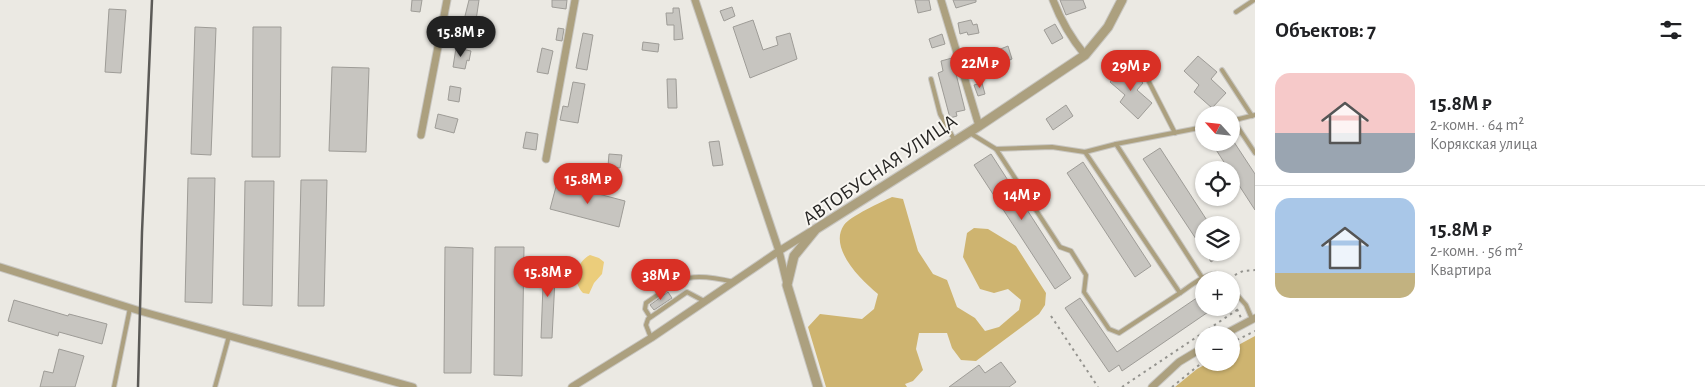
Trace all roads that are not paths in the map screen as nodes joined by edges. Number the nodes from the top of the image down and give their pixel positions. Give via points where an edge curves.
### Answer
1 (447, 0) edge
2 (575, 0) edge
3 (695, 0) edge
4 (941, 0) edge
5 (1053, 0) edge
6 (1122, 0) edge
7 (1254, 0) edge
8 (1236, 12) dead end
9 (1085, 55) junction
10 (1222, 70) dead end
11 (931, 79) dead end
12 (1149, 82) dead end
13 (1254, 116) edge
14 (1240, 119) edge
15 (979, 126) junction
16 (1195, 129) edge
17 (1240, 131) edge
18 (969, 132) junction
19 (1175, 133) junction
20 (421, 136) dead end
21 (955, 141) junction
22 (1116, 144) junction
23 (996, 149) junction
24 (1085, 152) junction
25 (1255, 153) edge
26 (546, 159) dead end
27 (816, 229) junction
28 (779, 251) junction
29 (0, 267) edge
30 (1198, 271) edge
31 (734, 282) junction
32 (1195, 283) edge
33 (787, 284) junction
34 (1180, 293) junction
35 (1240, 298) edge
36 (705, 302) junction
37 (130, 308) junction
38 (650, 317) junction
39 (1254, 318) edge
40 (1239, 326) edge
41 (229, 336) junction
42 (651, 338) junction
43 (1195, 352) edge
44 (114, 387) edge
45 (215, 387) edge
46 (413, 387) edge
47 (572, 387) edge
48 (818, 387) edge
49 (1152, 387) edge

1 - 20 street
2 - 26 street
3 - 28 street
4 - 15 street
5 - 9 street via 1072,39
6 - 9 street, АВТОБУСНАЯ УЛИЦА via 1108,26
7 - 8 lane
9 - 15 street, АВТОБУСНАЯ УЛИЦА
10 - 13 lane
11 - 21 lane via 940,114
12 - 19 lane
13 - 14 lane
15 - 18 street, АВТОБУСНАЯ УЛИЦА
16 - 19 lane
17 - 25 lane
18 - 21 street, АВТОБУСНАЯ УЛИЦА
18 - 23 lane
19 - 22 lane
21 - 27 street, АВТОБУСНАЯ УЛИЦА
22 - 24 lane
22 - 30 lane
23 - 24 lane via 1052,147
23 - 34 lane via 1060,247 1071,251 1086,274 1084,292 1109,328 1119,333
24 - 34 lane
27 - 28 street
27 - 33 street, АВТОБУСНАЯ УЛИЦА via 794,256
28 - 31 street
28 - 33 street
29 - 37 street
31 - 36 street
31 - 38 lane via 707,276 684,279 646,303 645,309
32 - 34 lane
33 - 48 street
35 - 39 lane
36 - 38 lane via 687,292
36 - 42 street
37 - 41 street
37 - 44 lane
38 - 42 lane via 646,325
39 - 40 street
41 - 45 lane
41 - 46 street
42 - 47 street
43 - 49 street via 1179,362

